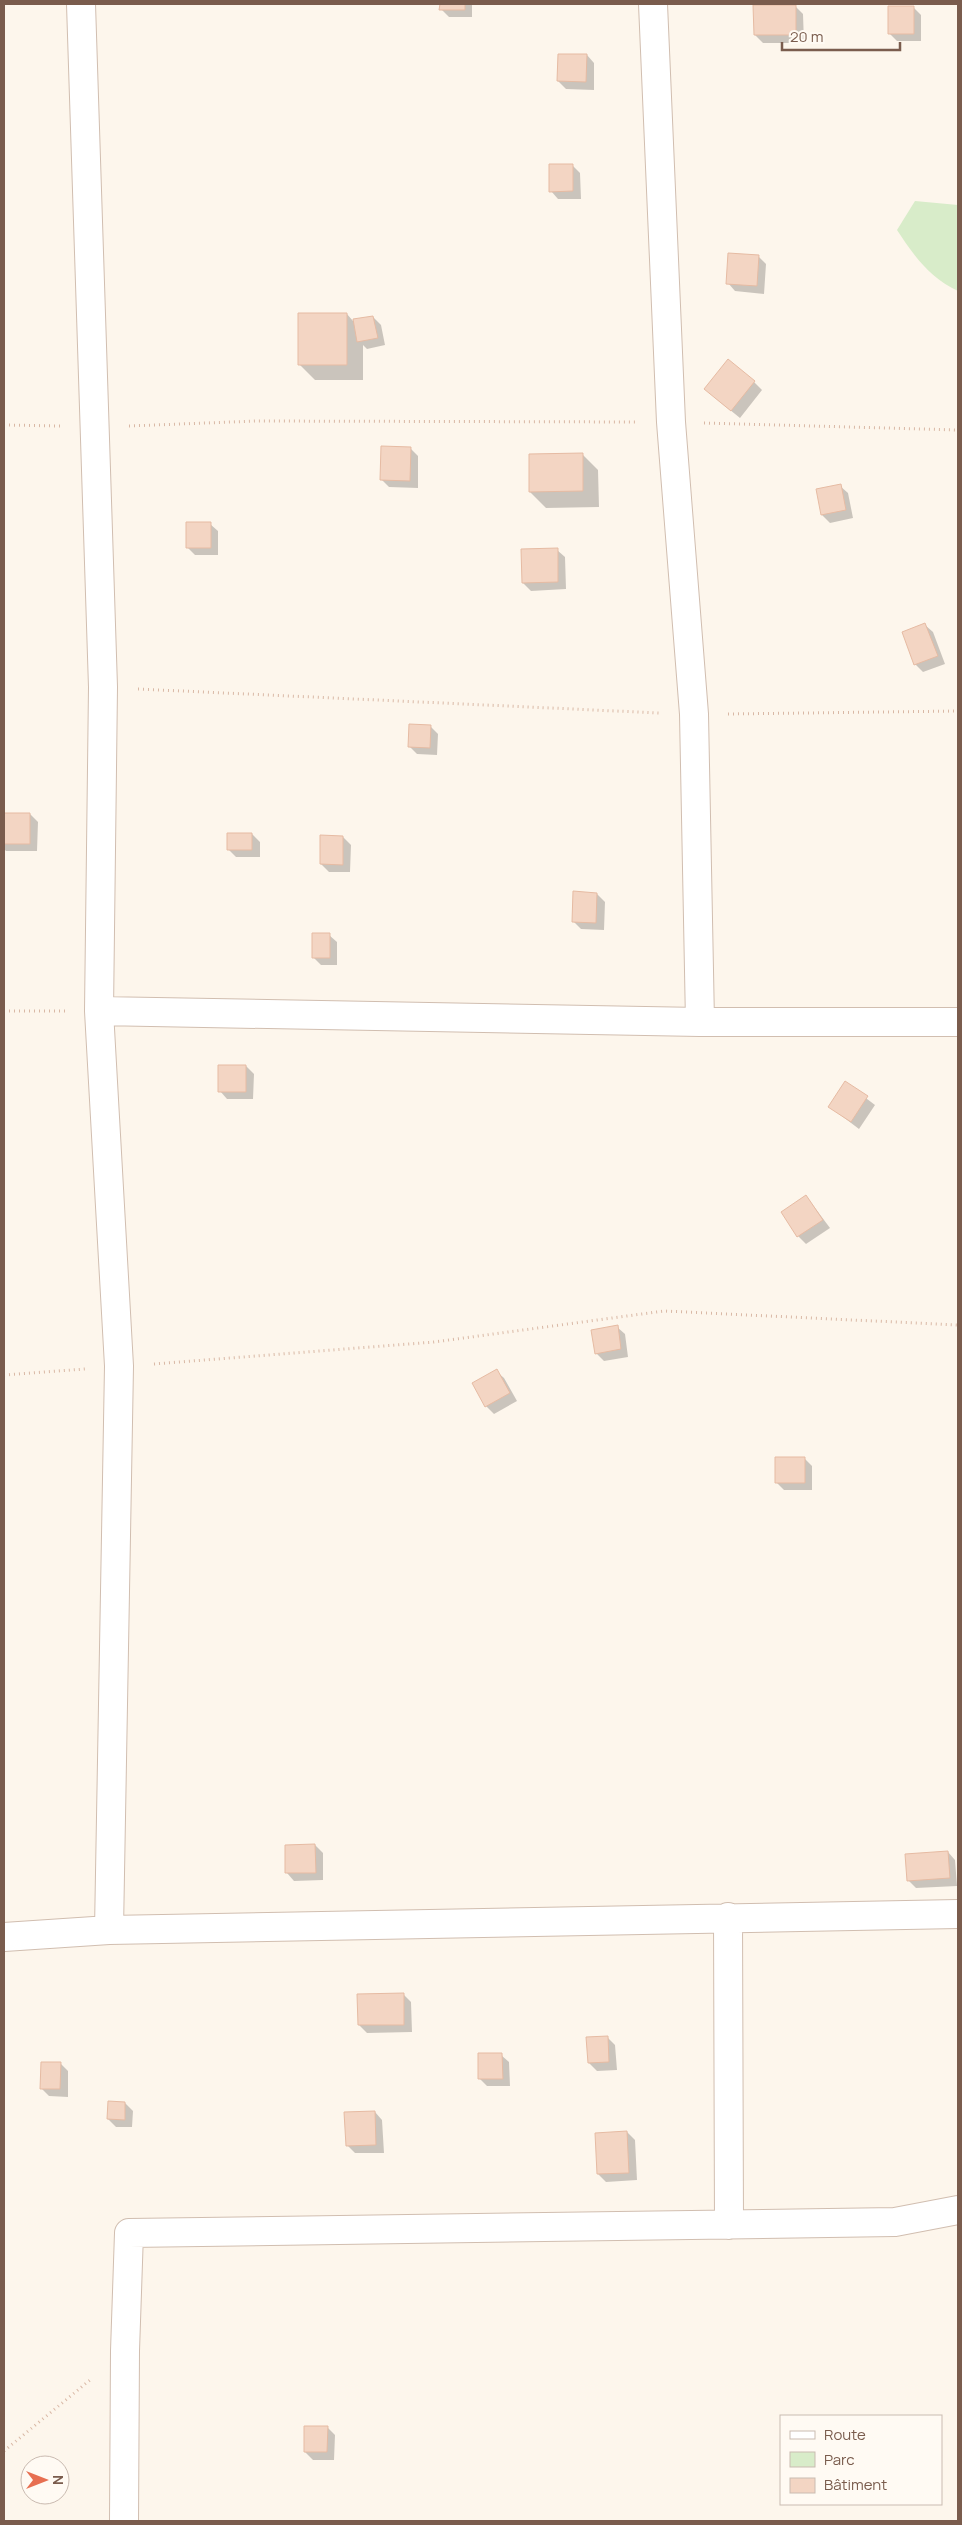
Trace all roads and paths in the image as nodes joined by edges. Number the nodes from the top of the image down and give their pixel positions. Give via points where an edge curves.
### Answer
1 (81, 4) edge
2 (654, 4) edge
3 (671, 422) junction
4 (4, 425) edge
5 (95, 427) junction
6 (958, 430) edge
7 (102, 687) junction
8 (958, 711) edge
9 (694, 714) junction
10 (4, 1011) edge
11 (99, 1011) junction
12 (700, 1022) junction
13 (958, 1022) edge
14 (958, 1325) edge
15 (119, 1366) junction
16 (4, 1375) edge
17 (958, 1914) edge
18 (728, 1917) junction
19 (109, 1930) junction
20 (4, 1937) edge
21 (958, 2210) edge
22 (729, 2225) junction
23 (125, 2351) junction
24 (4, 2451) edge
25 (124, 2521) edge

1 - 5 street
2 - 3 street
3 - 5 path via 257,421
3 - 6 path
3 - 9 street
4 - 5 path
5 - 7 street
7 - 9 path
7 - 11 street
8 - 9 path
9 - 12 street
10 - 11 path
11 - 12 street
11 - 15 street
12 - 13 street
14 - 15 path via 664,1311 434,1342
15 - 16 path
15 - 19 street
17 - 18 street
18 - 19 street
18 - 22 street
19 - 20 street
21 - 22 street via 895,2222
22 - 23 street via 129,2234
23 - 24 path
23 - 25 street

